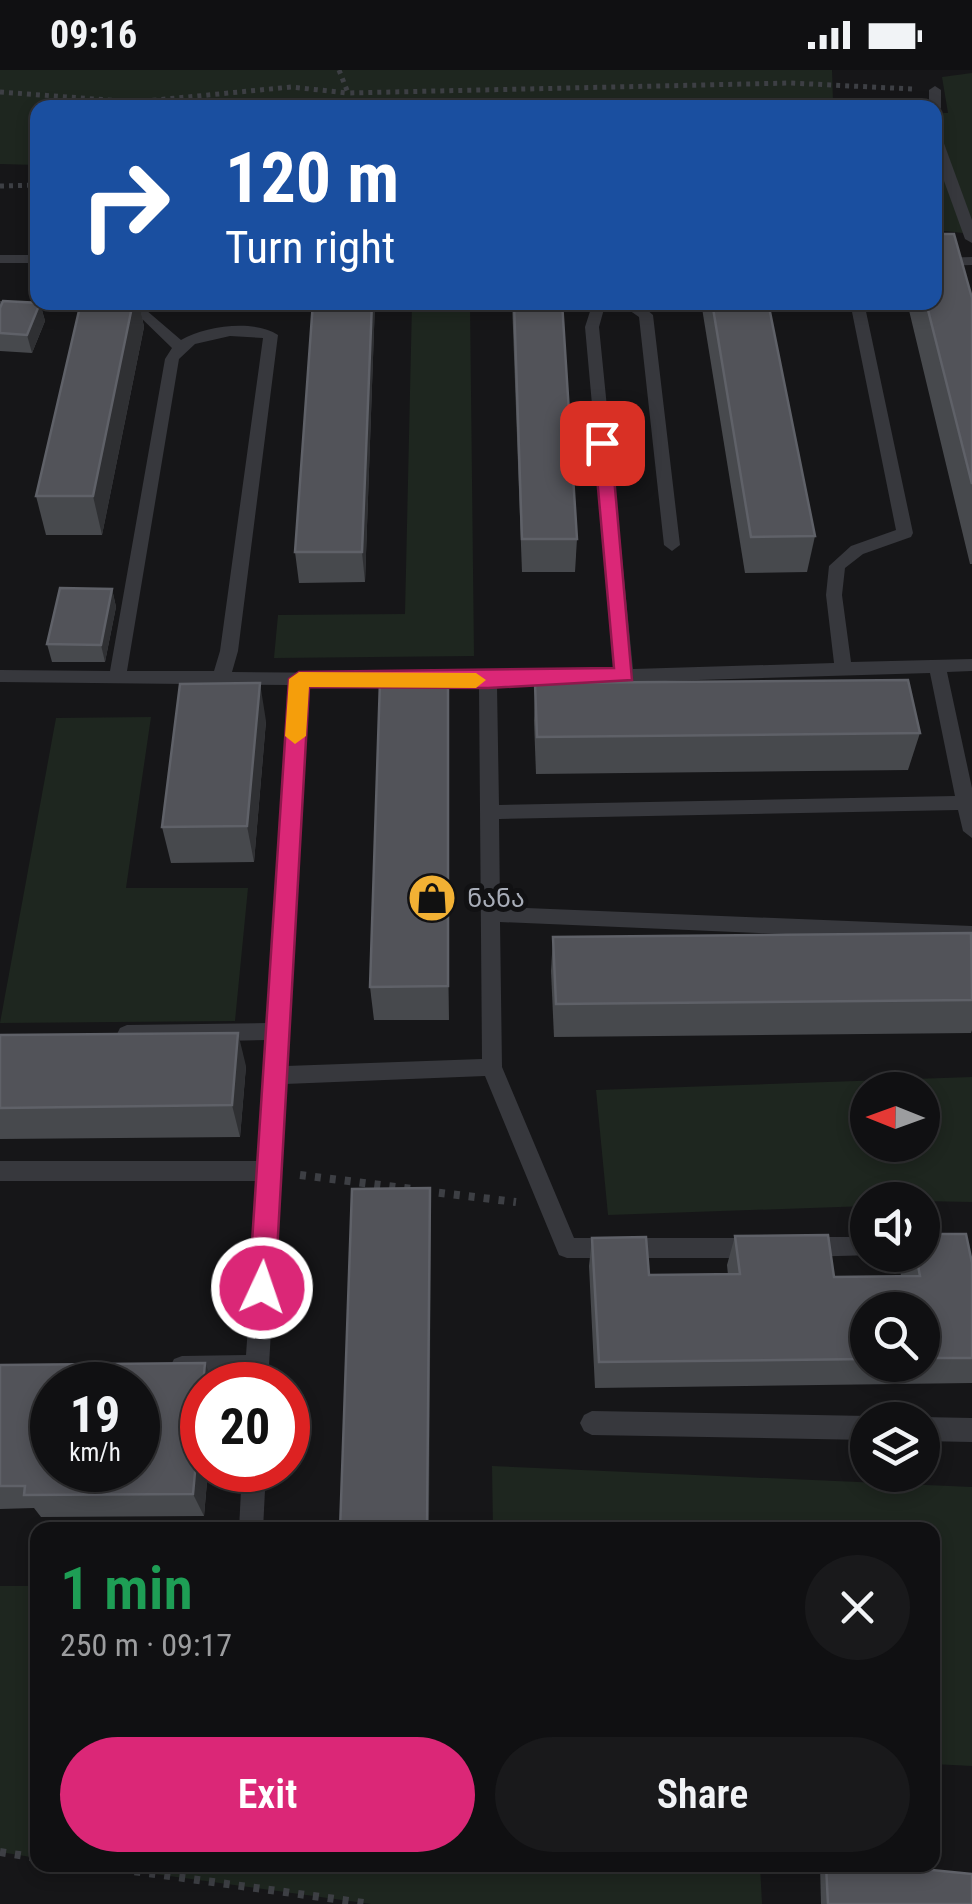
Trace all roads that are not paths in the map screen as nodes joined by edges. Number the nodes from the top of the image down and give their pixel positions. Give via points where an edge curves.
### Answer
1 (935, 90) road end
2 (934, 100) edge
3 (942, 157) edge
4 (972, 239) edge
5 (0, 259) edge
6 (30, 259) edge
7 (972, 260) edge
8 (942, 262) edge
9 (0, 305) edge
10 (30, 306) edge
11 (141, 310) edge
12 (597, 310) edge
13 (640, 310) edge
14 (858, 310) edge
15 (178, 346) junction
16 (672, 545) dead end
17 (972, 665) edge
18 (937, 666) junction
19 (843, 669) junction
20 (625, 675) junction
21 (0, 676) edge
22 (117, 678) junction
23 (221, 679) junction
24 (299, 679) junction
25 (488, 680) junction
26 (966, 803) junction
27 (490, 812) junction
28 (972, 830) edge
29 (490, 914) junction
30 (972, 934) edge
31 (278, 1030) junction
32 (99, 1035) edge
33 (492, 1067) junction
34 (275, 1075) junction
35 (269, 1171) junction
36 (0, 1172) edge
37 (850, 1247) edge
38 (258, 1362) edge
39 (592, 1423) dead end
40 (850, 1428) edge
41 (940, 1429) edge
42 (972, 1430) edge
43 (253, 1492) edge
44 (252, 1522) edge

1 - 2 lane
3 - 4 lane
5 - 6 lane
7 - 8 lane
9 - 10 lane
11 - 15 lane
12 - 20 lane via 592,326
13 - 16 lane via 646,314
14 - 19 lane via 906,533 857,550 837,566
15 - 22 lane
15 - 23 lane via 218,333 271,335
17 - 18 lane
18 - 19 lane
18 - 26 lane
19 - 20 lane
20 - 25 lane
21 - 22 lane
22 - 23 lane
23 - 24 lane
24 - 25 lane
24 - 31 lane
25 - 27 lane
26 - 27 lane
26 - 28 lane
27 - 29 lane
29 - 30 lane
29 - 33 lane
31 - 32 lane
31 - 34 lane
33 - 34 lane
33 - 37 lane via 568,1248
34 - 35 lane
35 - 36 lane
35 - 38 lane
39 - 40 lane
41 - 42 lane
43 - 44 lane

